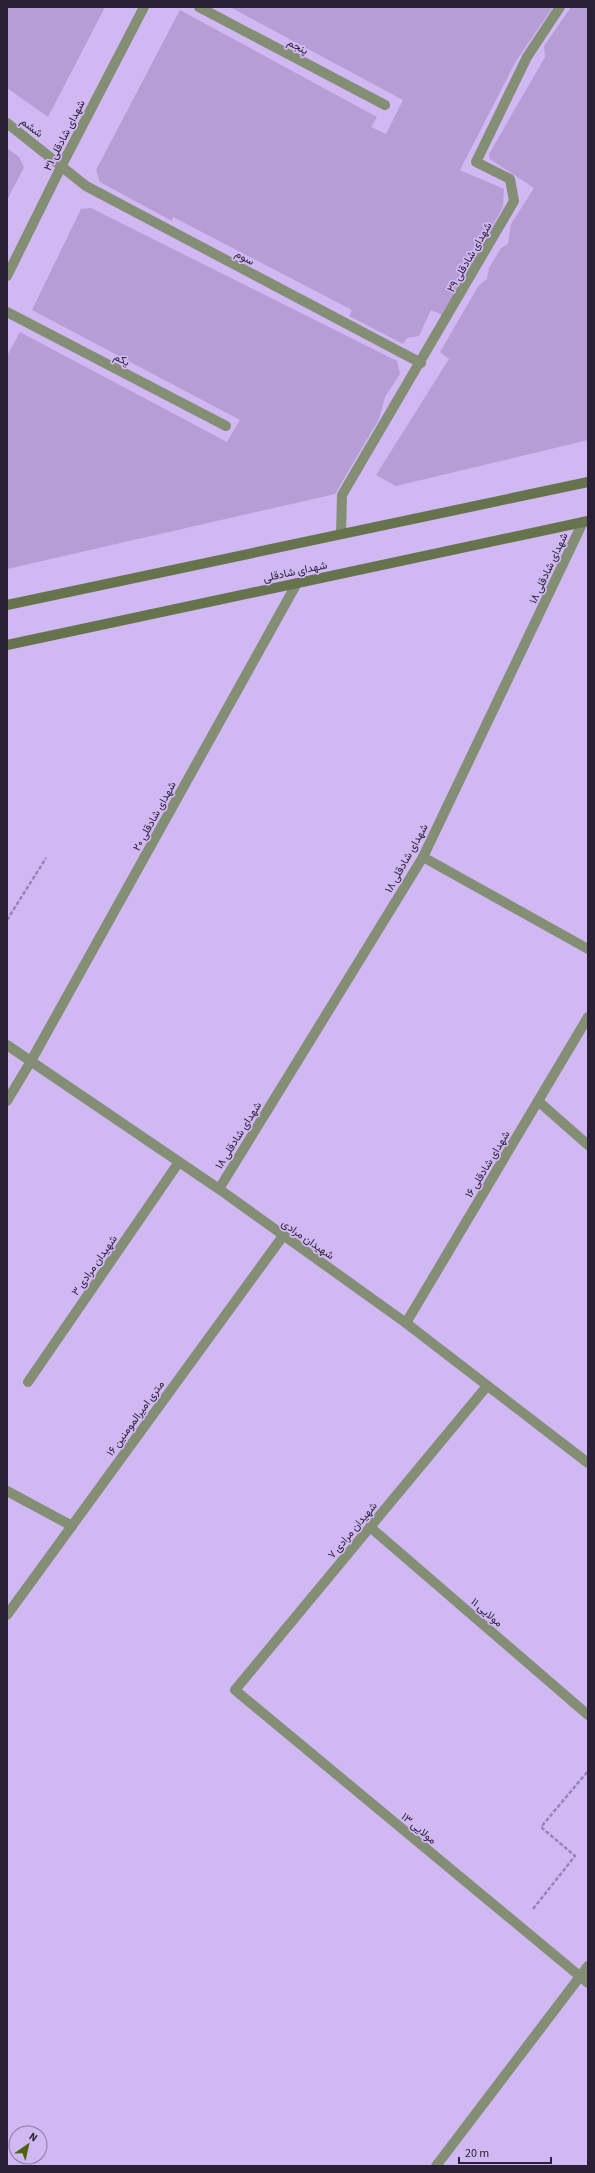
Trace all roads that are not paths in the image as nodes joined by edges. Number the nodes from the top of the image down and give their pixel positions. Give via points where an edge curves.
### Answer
1 (144, 7) edge
2 (199, 7) edge
3 (560, 7) edge
4 (385, 105) dead end
5 (7, 123) edge
6 (62, 165) junction
7 (7, 276) edge
8 (7, 312) edge
9 (421, 363) junction
10 (226, 426) dead end
11 (588, 482) edge
12 (585, 522) edge
13 (341, 534) junction
14 (297, 583) junction
15 (7, 605) edge
16 (7, 645) edge
17 (423, 857) junction
18 (588, 949) edge
19 (588, 1017) edge
20 (7, 1045) edge
21 (31, 1061) junction
22 (7, 1101) edge
23 (538, 1101) junction
24 (588, 1145) edge
25 (179, 1162) junction
26 (219, 1189) junction
27 (283, 1236) junction
28 (406, 1323) junction
29 (28, 1382) dead end
30 (487, 1386) junction
31 (588, 1463) edge
32 (7, 1491) edge
33 (72, 1526) junction
34 (370, 1527) junction
35 (7, 1615) edge
36 (235, 1690) joint
37 (588, 1715) edge
38 (588, 1966) edge
39 (579, 1976) junction
40 (588, 1983) edge
41 (436, 2166) edge

1 - 6 street, شهدای شادقلی ۳۱
2 - 4 street, پنجم
3 - 9 street, شهدای شادقلی ۲۹ via 527,57 476,162 510,179 514,202
5 - 6 street, ششم
6 - 7 street, شهدای شادقلی ۳۱
6 - 9 street, سوم via 86,186
8 - 10 street, یکم
9 - 13 street, شهدای شادقلی ۲۹ via 342,495
11 - 13 main road
12 - 14 main road, شهدای شادقلی
12 - 17 street, شهدای شادقلی ۱۸
13 - 15 main road
14 - 16 main road, شهدای شادقلی
14 - 21 street, شهدای شادقلی ۲۰
17 - 18 street
17 - 26 street, شهدای شادقلی ۱۸
19 - 23 street, شهدای شادقلی ۱۶
20 - 21 street, شهیدان مرادی
21 - 22 street, شهدای شادقلی ۲۰
21 - 25 street, شهیدان مرادی
23 - 24 street
23 - 28 street, شهدای شادقلی ۱۶
25 - 26 street, شهیدان مرادی
25 - 29 street, شهیدان مرادی ۳
26 - 27 street, شهیدان مرادی
27 - 28 street, شهیدان مرادی
27 - 33 street, ۱۶ متری امیرالمومنین
28 - 30 street, شهیدان مرادی
30 - 31 street, شهیدان مرادی
30 - 34 street, شهیدان مرادی ۷
32 - 33 street
33 - 35 street, ۱۶ متری امیرالمومنین
34 - 36 street, شهیدان مرادی ۷
34 - 37 street, مولایی ۱۱
36 - 39 street, مولایی ۱۳
38 - 39 street
39 - 40 street, مولایی ۱۳
39 - 41 street

